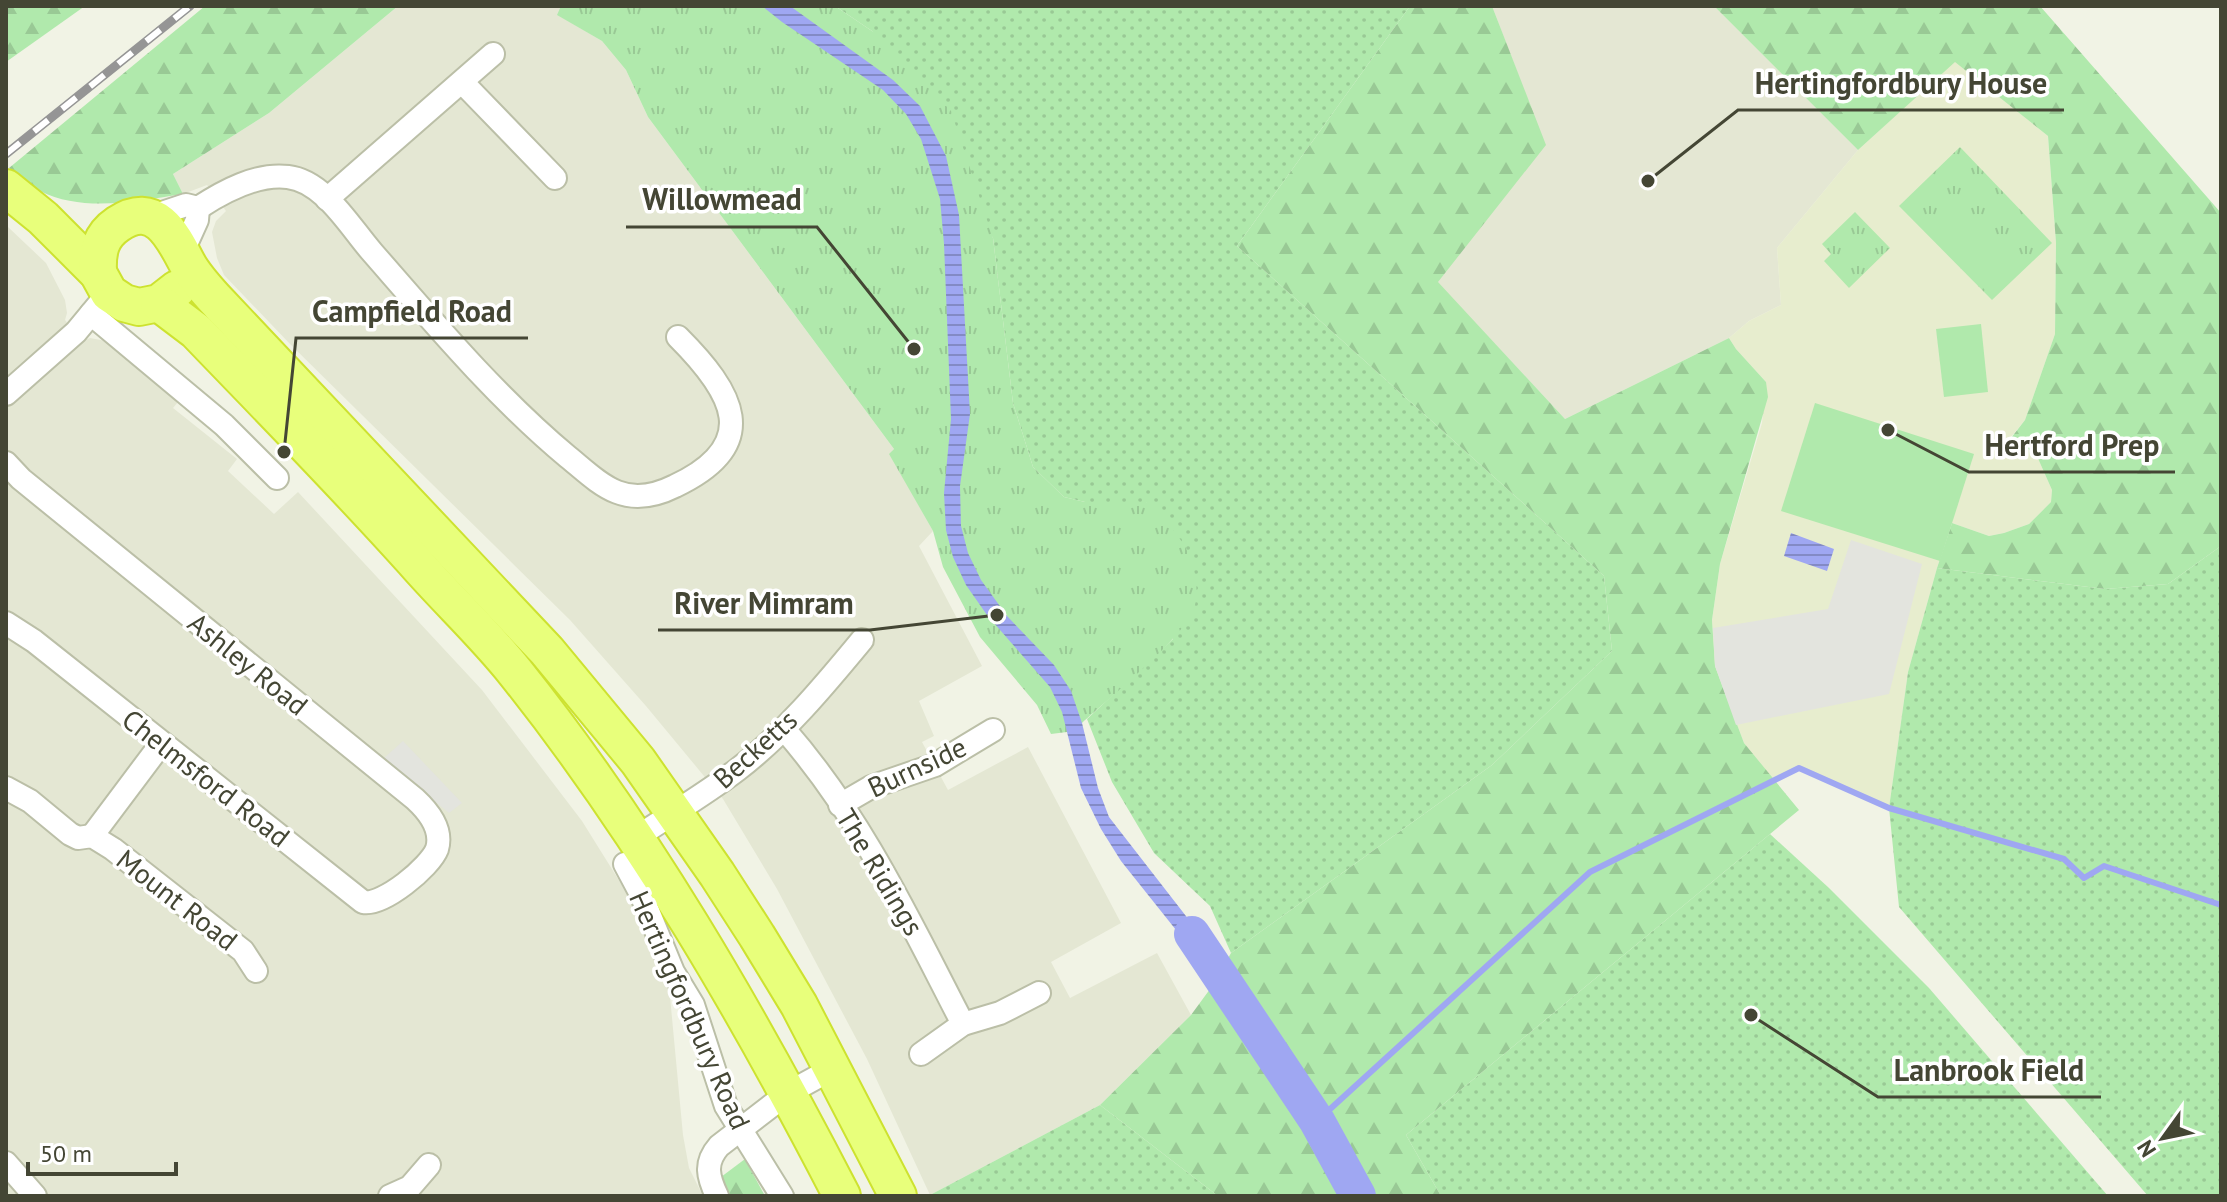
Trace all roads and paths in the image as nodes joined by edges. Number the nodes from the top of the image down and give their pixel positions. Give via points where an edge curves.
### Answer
1 (493, 54) dead end
2 (462, 82) junction
3 (555, 178) dead end
4 (6, 188) edge
5 (327, 199) junction
6 (198, 208) junction
7 (43, 218) junction
8 (135, 220) junction
9 (185, 256) junction
10 (99, 293) junction
11 (159, 303) junction
12 (678, 337) dead end
13 (6, 394) edge
14 (6, 463) edge
15 (277, 478) dead end
16 (6, 623) edge
17 (862, 640) dead end
18 (784, 729) junction
19 (993, 730) dead end
20 (161, 744) junction
21 (6, 788) edge
22 (840, 805) junction
23 (674, 811) junction
24 (92, 836) junction
25 (629, 852) junction
26 (408, 880) joint
27 (256, 971) dead end
28 (1039, 993) dead end
29 (963, 1024) junction
30 (921, 1054) dead end
31 (832, 1069) junction
32 (788, 1093) junction
33 (740, 1129) junction
34 (6, 1163) edge
35 (429, 1165) dead end
36 (405, 1193) edge
37 (35, 1196) edge
38 (717, 1196) edge
39 (782, 1196) edge
40 (842, 1196) edge
41 (898, 1196) edge

1 - 2 street
2 - 3 street
2 - 5 street
4 - 7 highway
5 - 6 street via 308,183 267,177
5 - 12 street via 509,403 615,492 660,493 703,471 726,449 730,420 720,386
6 - 8 street via 186,205
6 - 9 street
7 - 8 highway
7 - 10 highway
8 - 9 highway via 169,230
8 - 10 highway via 102,240 97,254
9 - 11 highway via 180,285
9 - 23 highway via 214,298 547,651
10 - 11 highway via 139,307
10 - 13 street via 76,332
10 - 15 street
11 - 25 highway via 196,331 515,672
14 - 26 street, Ashley Road via 430,814 437,849
16 - 20 street, Chelmsford Road
17 - 18 street, Becketts
18 - 22 street, The Ridings
18 - 23 street, Becketts via 739,769
19 - 22 street, Burnside via 935,765 884,781
20 - 24 street, Mount Road
20 - 26 street, Chelmsford Road via 363,902 383,899
21 - 24 street, Mount Road via 70,834
22 - 29 street, The Ridings via 900,898
23 - 25 street, Becketts
23 - 31 highway via 757,936
24 - 27 street, Mount Road via 243,951
25 - 32 highway via 713,959
25 - 33 street, Hertingfordbury Road via 641,894 673,972 693,1005 726,1106
28 - 29 street
29 - 30 street
31 - 32 street
31 - 41 highway
32 - 33 street
32 - 40 highway
33 - 38 street via 709,1161
33 - 39 street, Hertingfordbury Road
34 - 37 street
35 - 36 street

